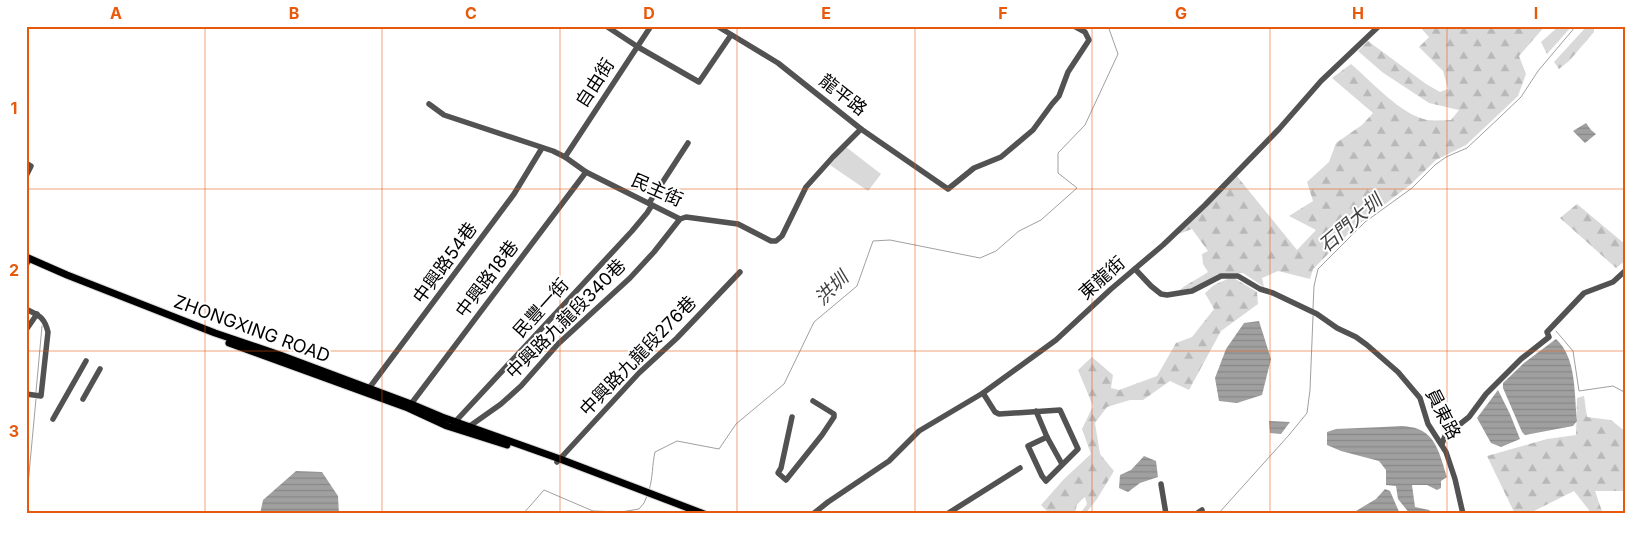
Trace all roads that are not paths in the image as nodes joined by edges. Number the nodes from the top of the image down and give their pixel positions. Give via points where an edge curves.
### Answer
1 (606, 26) edge
2 (651, 26) edge
3 (717, 26) edge
4 (1074, 26) edge
5 (1379, 26) edge
6 (731, 35) junction
7 (638, 47) junction
8 (429, 104) dead end
9 (861, 129) junction
10 (688, 143) dead end
11 (542, 148) junction
12 (565, 157) junction
13 (29, 164) edge
14 (586, 172) junction
15 (26, 176) edge
16 (650, 204) junction
17 (680, 219) junction
18 (27, 261) edge
19 (1135, 269) junction
20 (1626, 270) edge
21 (740, 272) dead end
22 (26, 308) edge
23 (37, 314) junction
24 (26, 330) edge
25 (86, 361) dead end
26 (100, 370) dead end
27 (367, 391) junction
28 (982, 393) junction
29 (26, 394) edge
30 (83, 399) dead end
31 (813, 401) dead end
32 (411, 404) junction
33 (1036, 410) junction
34 (792, 417) dead end
35 (53, 419) dead end
36 (455, 422) junction
37 (447, 426) junction
38 (466, 429) junction
39 (1047, 437) junction
40 (1442, 444) junction
41 (559, 461) junction
42 (1062, 464) junction
43 (1020, 468) dead end
44 (1161, 484) dead end
45 (652, 496) junction
46 (693, 514) edge
47 (704, 514) edge
48 (813, 514) edge
49 (947, 514) edge
50 (1166, 514) edge
51 (1464, 514) edge

1 - 7 street
2 - 7 street, 自由街
3 - 6 street, 龍平路
4 - 9 street, 龍平路 via 1087,34 1088,44 1073,64 1059,96 1033,130 1001,157 974,168 948,189
5 - 19 street, 東龍街 via 1321,81 1221,190
6 - 7 street via 699,82
6 - 9 street, 龍平路 via 778,63
7 - 12 street, 自由街
8 - 11 street, 民主街 via 444,116
9 - 17 street, 民主街 via 806,187 782,236 776,241 738,224 686,217
10 - 16 street, 民豐一街
11 - 12 street, 民主街
11 - 27 street, 中興路54巷 via 514,194
12 - 14 street, 民主街
13 - 15 street
14 - 16 street, 民主街
14 - 32 street, 中興路18巷
16 - 17 street, 民主街
16 - 36 street, 民豐一街 via 632,231
17 - 38 street, 中興路九龍段340巷 via 630,278 558,344 520,386
18 - 27 main road, ZHONGXING ROAD via 213,337
19 - 28 street, 東龍街 via 1056,340
19 - 40 street, 員東路 via 1161,294 1192,291 1221,276 1232,275 1314,312 1356,337 1398,372 1420,398 1428,424
20 - 40 street via 1613,282 1584,293 1547,332 1549,337 1486,394 1469,417 1445,436
21 - 41 street, 中興路九龍段276巷 via 639,373
22 - 23 street
23 - 24 street
23 - 29 street via 46,323 48,332 38,395
25 - 35 street
26 - 30 street
27 - 32 main road, ZHONGXING ROAD
27 - 37 main road, ZHONGXING ROAD
28 - 33 street via 999,414
28 - 48 street, 東龍街 via 919,431 889,461
31 - 34 street via 834,417 786,480 778,472
32 - 36 main road, ZHONGXING ROAD
33 - 39 street
33 - 42 street via 1060,410 1078,449
36 - 37 street, 民豐一街
36 - 38 main road, ZHONGXING ROAD
37 - 38 main road, ZHONGXING ROAD
38 - 41 main road
39 - 42 street
39 - 42 street via 1028,446 1046,481
40 - 51 street, 員東路
41 - 45 main road
43 - 49 street
44 - 50 street
45 - 46 main road
45 - 47 main road

